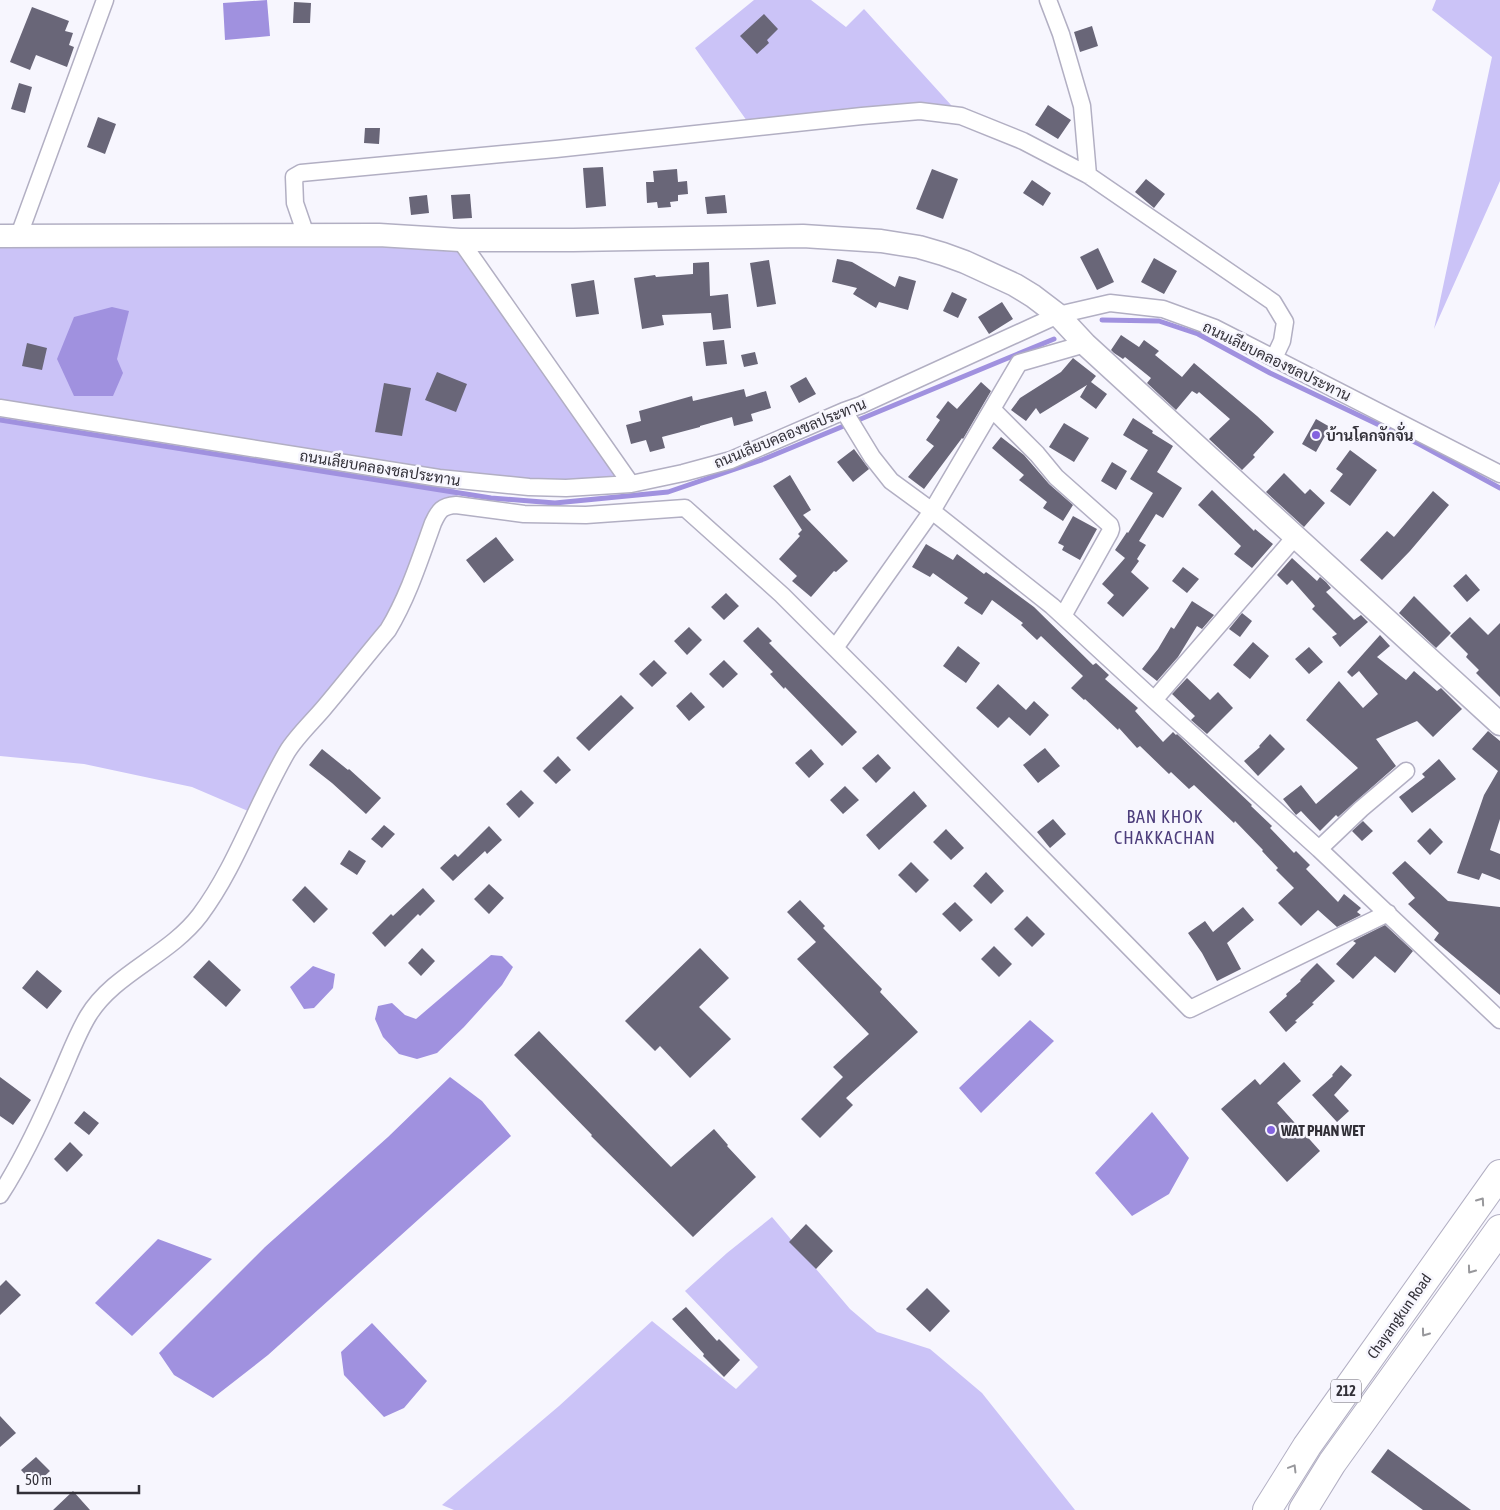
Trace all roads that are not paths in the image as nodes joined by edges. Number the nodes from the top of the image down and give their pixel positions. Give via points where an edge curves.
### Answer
1 (105, 0) edge
2 (1048, 0) edge
3 (1088, 175) junction
4 (10, 236) edge
5 (306, 236) junction
6 (460, 240) junction
7 (1058, 314) junction
8 (1085, 344) junction
9 (1274, 358) junction
10 (0, 408) edge
11 (992, 409) junction
12 (845, 413) junction
13 (1500, 474) edge
14 (632, 484) junction
15 (932, 511) junction
16 (1295, 537) junction
17 (1063, 616) junction
18 (835, 648) junction
19 (1154, 700) junction
20 (1500, 724) edge
21 (1406, 771) dead end
22 (1319, 849) junction
23 (1388, 913) junction
24 (1500, 1020) edge
25 (1500, 1174) edge
26 (0, 1195) edge
27 (1500, 1229) edge
28 (1267, 1510) edge
29 (1303, 1510) edge

1 - 4 street
2 - 3 street via 1082,106
3 - 5 street via 1023,141 960,116 920,111 301,173 294,177 295,203
3 - 9 street via 1273,302 1285,322 1282,341
4 - 5 street
5 - 6 street via 379,235
6 - 7 street via 803,236 881,241 919,247 965,262 1015,285
6 - 14 street
7 - 8 street
7 - 9 street, ถนนเลียบคลองชลประทาน via 1110,303 1164,309 1215,328
7 - 12 street, ถนนเลียบคลองชลประทาน
8 - 11 street via 1019,363
8 - 16 street
9 - 13 street, ถนนเลียบคลองชลประทาน
10 - 14 street, ถนนเลียบคลองชลประทาน via 439,478 529,488
11 - 15 street
11 - 17 street via 1056,477 1110,526 1110,532
12 - 14 street, ถนนเลียบคลองชลประทาน via 730,460
12 - 15 street via 890,481
15 - 17 street
15 - 18 street
16 - 19 street
16 - 20 street
17 - 19 street
18 - 23 street via 1190,1009
18 - 26 street via 782,595 685,508 586,515 524,514 456,505 442,509 433,522 397,615 289,749 208,904 167,947 108,991 88,1016 36,1131
19 - 22 street
21 - 22 street
22 - 23 street
23 - 24 street
28 -> 25 highway, Chayangkun Road / 212 via 1307,1446
27 -> 29 highway, Chayangkun Road / 212 via 1332,1463

